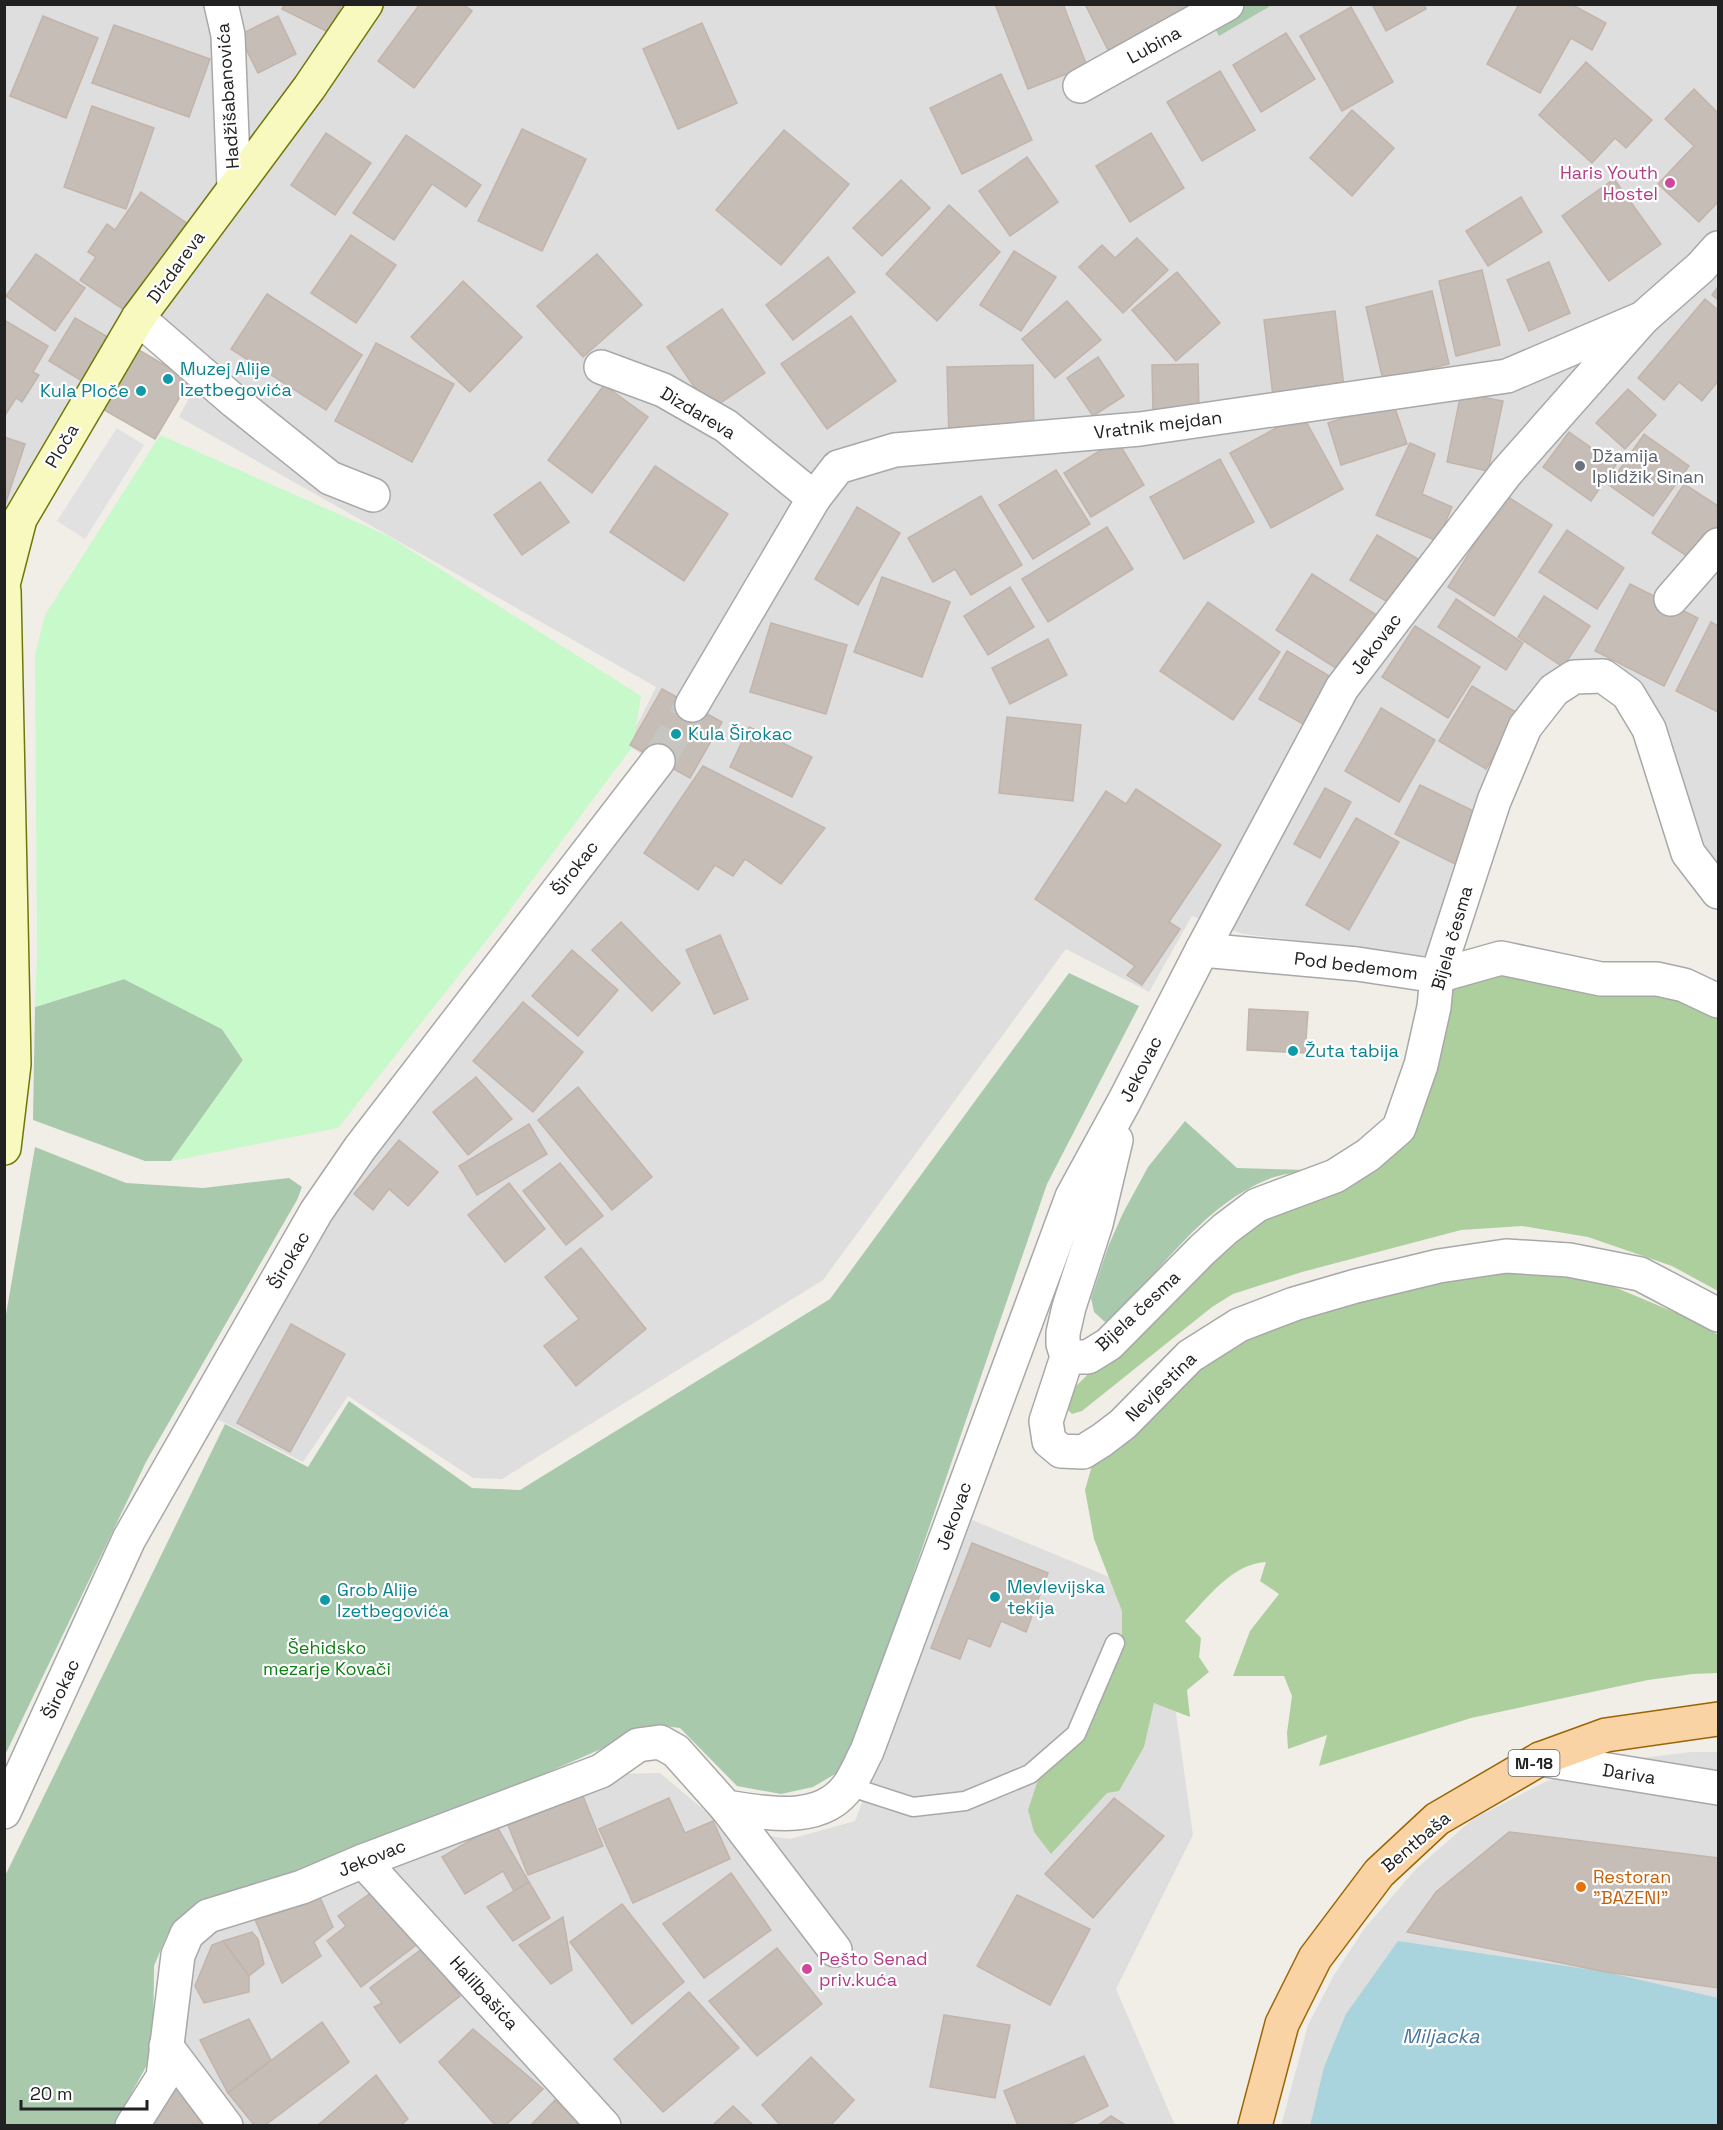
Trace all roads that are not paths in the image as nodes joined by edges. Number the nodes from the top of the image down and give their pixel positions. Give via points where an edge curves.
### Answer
1 (221, 4) edge
2 (366, 4) edge
3 (1227, 4) edge
4 (1080, 87) dead end
5 (234, 188) junction
6 (1719, 248) edge
7 (138, 318) junction
8 (1643, 318) junction
9 (602, 367) dead end
10 (373, 495) dead end
11 (814, 498) junction
12 (1719, 545) edge
13 (4, 581) edge
14 (4, 591) edge
15 (1671, 599) dead end
16 (692, 705) tunnel mouth
17 (658, 761) tunnel mouth
18 (1719, 892) edge
19 (1202, 950) junction
20 (1437, 976) junction
21 (1719, 1001) edge
22 (8, 1087) edge
23 (1125, 1100) junction
24 (4, 1148) edge
25 (1719, 1315) edge
26 (1067, 1357) junction
27 (1115, 1643) dead end
28 (1719, 1719) edge
29 (1540, 1759) junction
30 (849, 1786) junction
31 (1719, 1788) edge
32 (726, 1807) junction
33 (4, 1812) edge
34 (363, 1861) junction
35 (835, 1950) dead end
36 (166, 2046) junction
37 (132, 2126) edge
38 (226, 2126) edge
39 (604, 2126) edge
40 (1255, 2126) edge

1 - 5 street, Hadžišabanovića via 228,35
2 - 5 street, Dizdareva
3 - 4 street, Lubina
5 - 7 street, Dizdareva
6 - 8 street, Vratnik mejdan
7 - 10 street, Dizdareva via 330,478
7 - 13 street, Ploča via 20,519
8 - 11 street, Vratnik mejdan via 1507,376 1140,429 895,450 838,467
8 - 19 street, Jekovac via 1506,473 1342,688
9 - 11 street, Dizdareva via 663,390 726,426
11 - 16 street, Vratnik mejdan
12 - 15 street
14 - 22 street via 14,1064
17 - 33 street, Širokac via 360,1148 316,1212 129,1539
18 - 20 street, Bijela česma via 1688,853 1649,729 1628,694 1603,676 1574,677 1554,690 1525,727 1494,801
19 - 20 street, Pod bedemom via 1357,964
19 - 23 street, Jekovac
20 - 21 street, Pod bedemom via 1501,958 1601,979 1657,979 1684,985
20 - 26 street, Bijela česma via 1421,1065 1399,1128 1335,1176 1257,1205 1210,1243 1109,1344 1088,1357
22 - 24 street
23 - 26 street, Nevjestina via 1096,1224 1063,1333
23 - 30 street, Jekovac via 1072,1197 867,1751
25 - 26 street, Nevjestina via 1640,1274 1569,1260 1506,1256 1439,1266 1294,1304 1239,1325 1190,1356 1123,1424 1083,1452 1061,1451 1050,1441 1046,1421
27 - 30 lane via 1076,1734 1030,1774 965,1801 913,1806
28 - 29 main road, Bentbaša / M-18 via 1606,1735
29 - 31 street, Dariva
29 - 40 main road, Bentbaša / M-18 via 1437,1819 1379,1873 1315,1958 1282,2024
30 - 32 street, Jekovac via 825,1808 784,1815
32 - 34 street, Jekovac via 676,1751 660,1742 638,1745 601,1771
32 - 35 street, Jekovac
34 - 36 street, Jekovac via 302,1887 208,1916 187,1934 178,1955
34 - 39 street, Halilbašića
36 - 37 street, Jekovac via 163,2078
36 - 38 street

